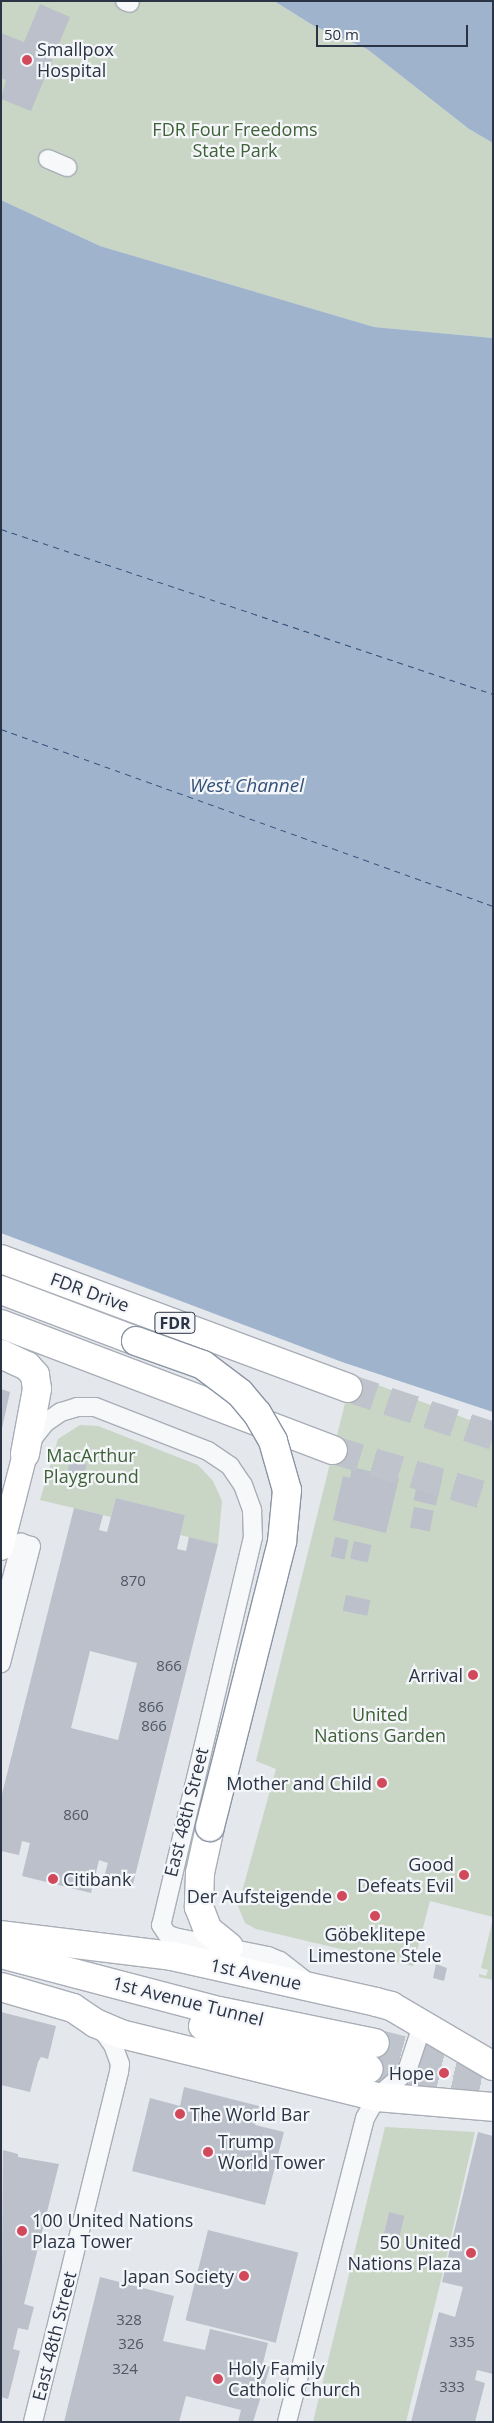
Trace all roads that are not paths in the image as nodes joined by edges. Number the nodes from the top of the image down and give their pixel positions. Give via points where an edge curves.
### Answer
1 (48, 159) dead end
2 (67, 167) dead end
3 (1, 1259) edge
4 (1, 1290) edge
5 (1, 1324) edge
6 (1, 1354) edge
7 (348, 1388) tunnel mouth
8 (333, 1450) tunnel mouth
9 (25, 1454) junction
10 (1, 1548) edge
11 (1, 1620) edge
12 (1, 1663) edge
13 (1, 1935) edge
14 (229, 1947) junction
15 (1, 1954) edge
16 (1, 1974) edge
17 (311, 1986) junction
18 (1, 1987) edge
19 (95, 2023) junction
20 (422, 2026) junction
21 (493, 2066) edge
22 (377, 2097) junction
23 (493, 2107) edge
24 (33, 2422) edge
25 (287, 2422) edge

1 - 2 street
3 - 7 main road, FDR Drive / FDR
4 - 14 main road, bridge via 203,1366 240,1393 257,1412 273,1441 287,1490 282,1542 200,1873 199,1907 208,1930
5 - 8 main road
6 - 9 main road via 28,1366 36,1375 37,1389
9 - 10 main road
9 - 14 street, East 48th Street via 36,1431 53,1416 69,1408 95,1408 194,1445 230,1466 248,1497 253,1536 161,1920 164,1931 174,1937
11 - 12 street via 21,1543 31,1546
13 - 17 main road, 1st Avenue via 164,1955
14 - 17 street, East 48th Street via 280,1961
15 - 16 main road, 1st Avenue Tunnel via 372,2056
17 - 20 main road, 1st Avenue via 391,2006
18 - 19 main road via 72,2008
19 - 22 main road via 121,2034
19 - 24 street, East 48th Street via 113,2045 120,2064
20 - 21 main road, 1st Avenue
20 - 22 street via 407,2071
22 - 23 main road
22 - 25 street via 365,2118

